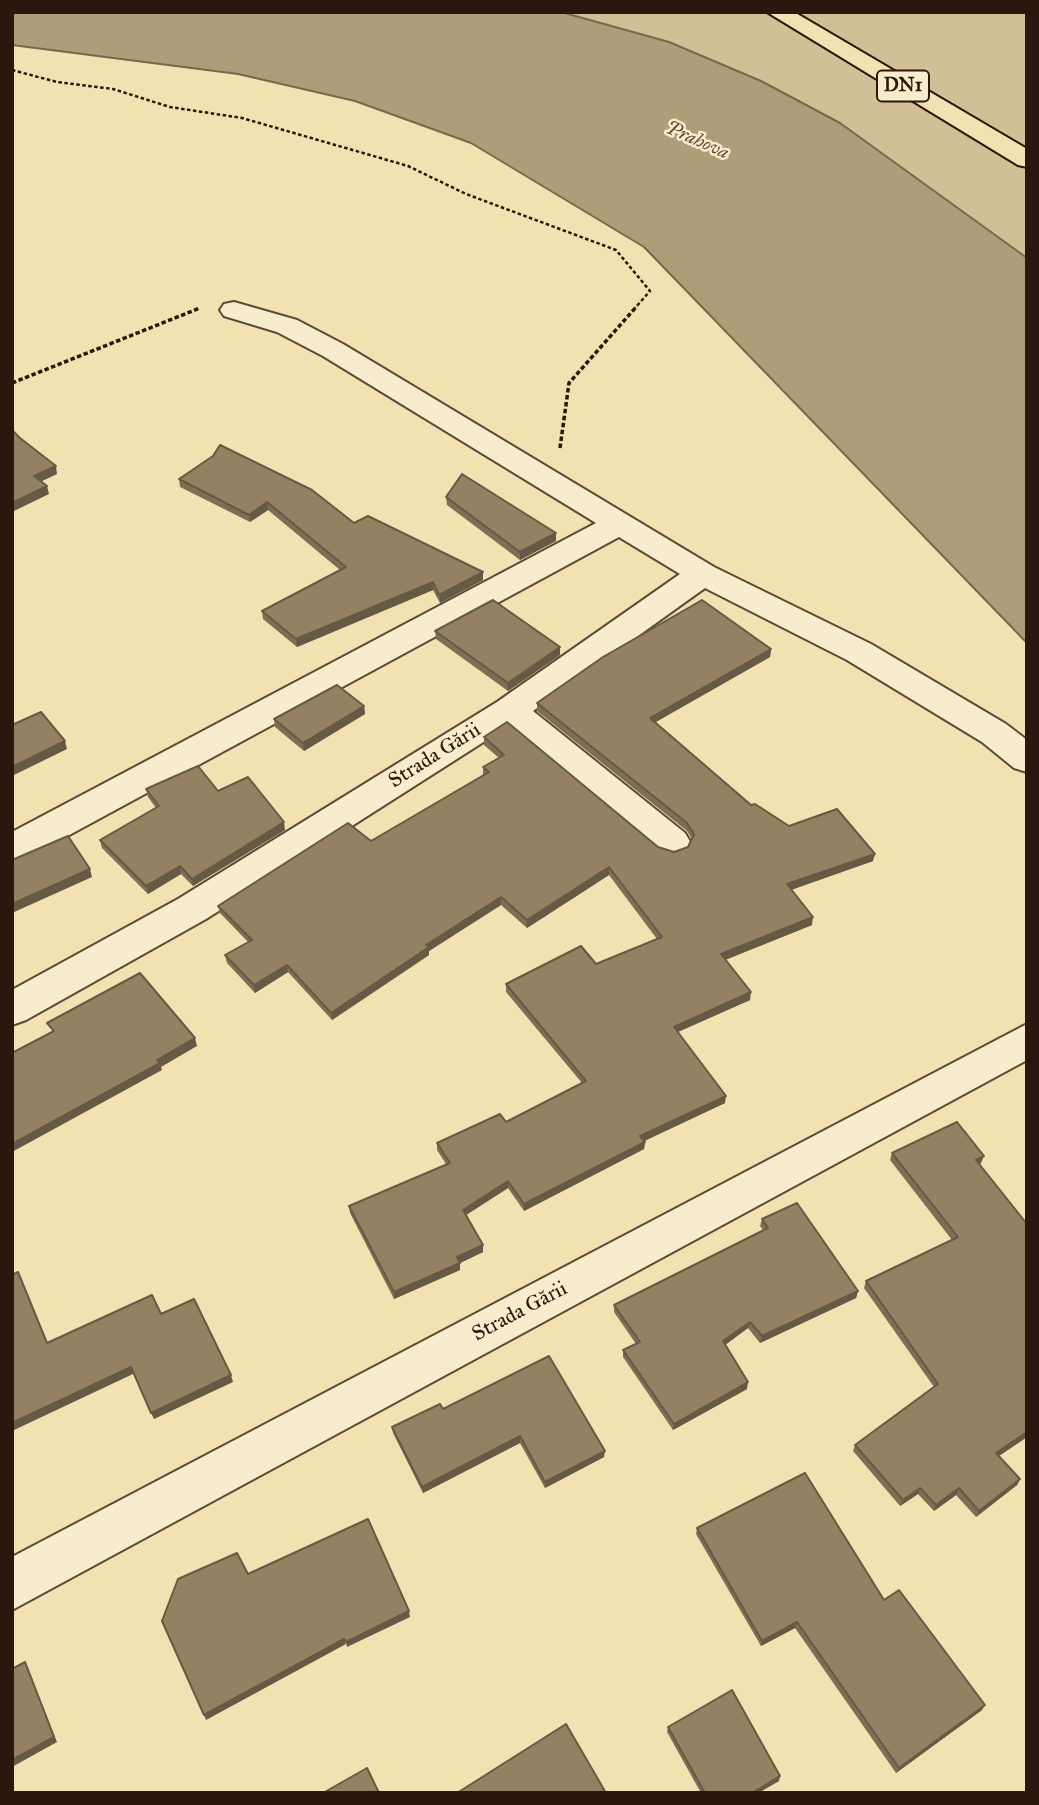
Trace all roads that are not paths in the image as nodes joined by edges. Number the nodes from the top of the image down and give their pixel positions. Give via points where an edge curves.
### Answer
1 (778, 12) edge
2 (818, 12) edge
3 (1027, 134) edge
4 (1027, 160) edge
5 (234, 310) road end
6 (618, 524) junction
7 (703, 574) junction
8 (509, 710) junction
9 (1027, 759) edge
10 (672, 844) dead end
11 (12, 849) edge
12 (12, 1009) edge
13 (1027, 1040) edge
14 (12, 1584) edge

1 - 4 highway, DN1
2 - 3 highway, DN1
5 - 6 street via 287,326 333,350
6 - 7 street
6 - 11 street
7 - 8 street, Strada Gării
7 - 9 street via 859,652 994,733
8 - 10 street
8 - 12 street, Strada Gării via 192,909
13 - 14 street, Strada Gării

